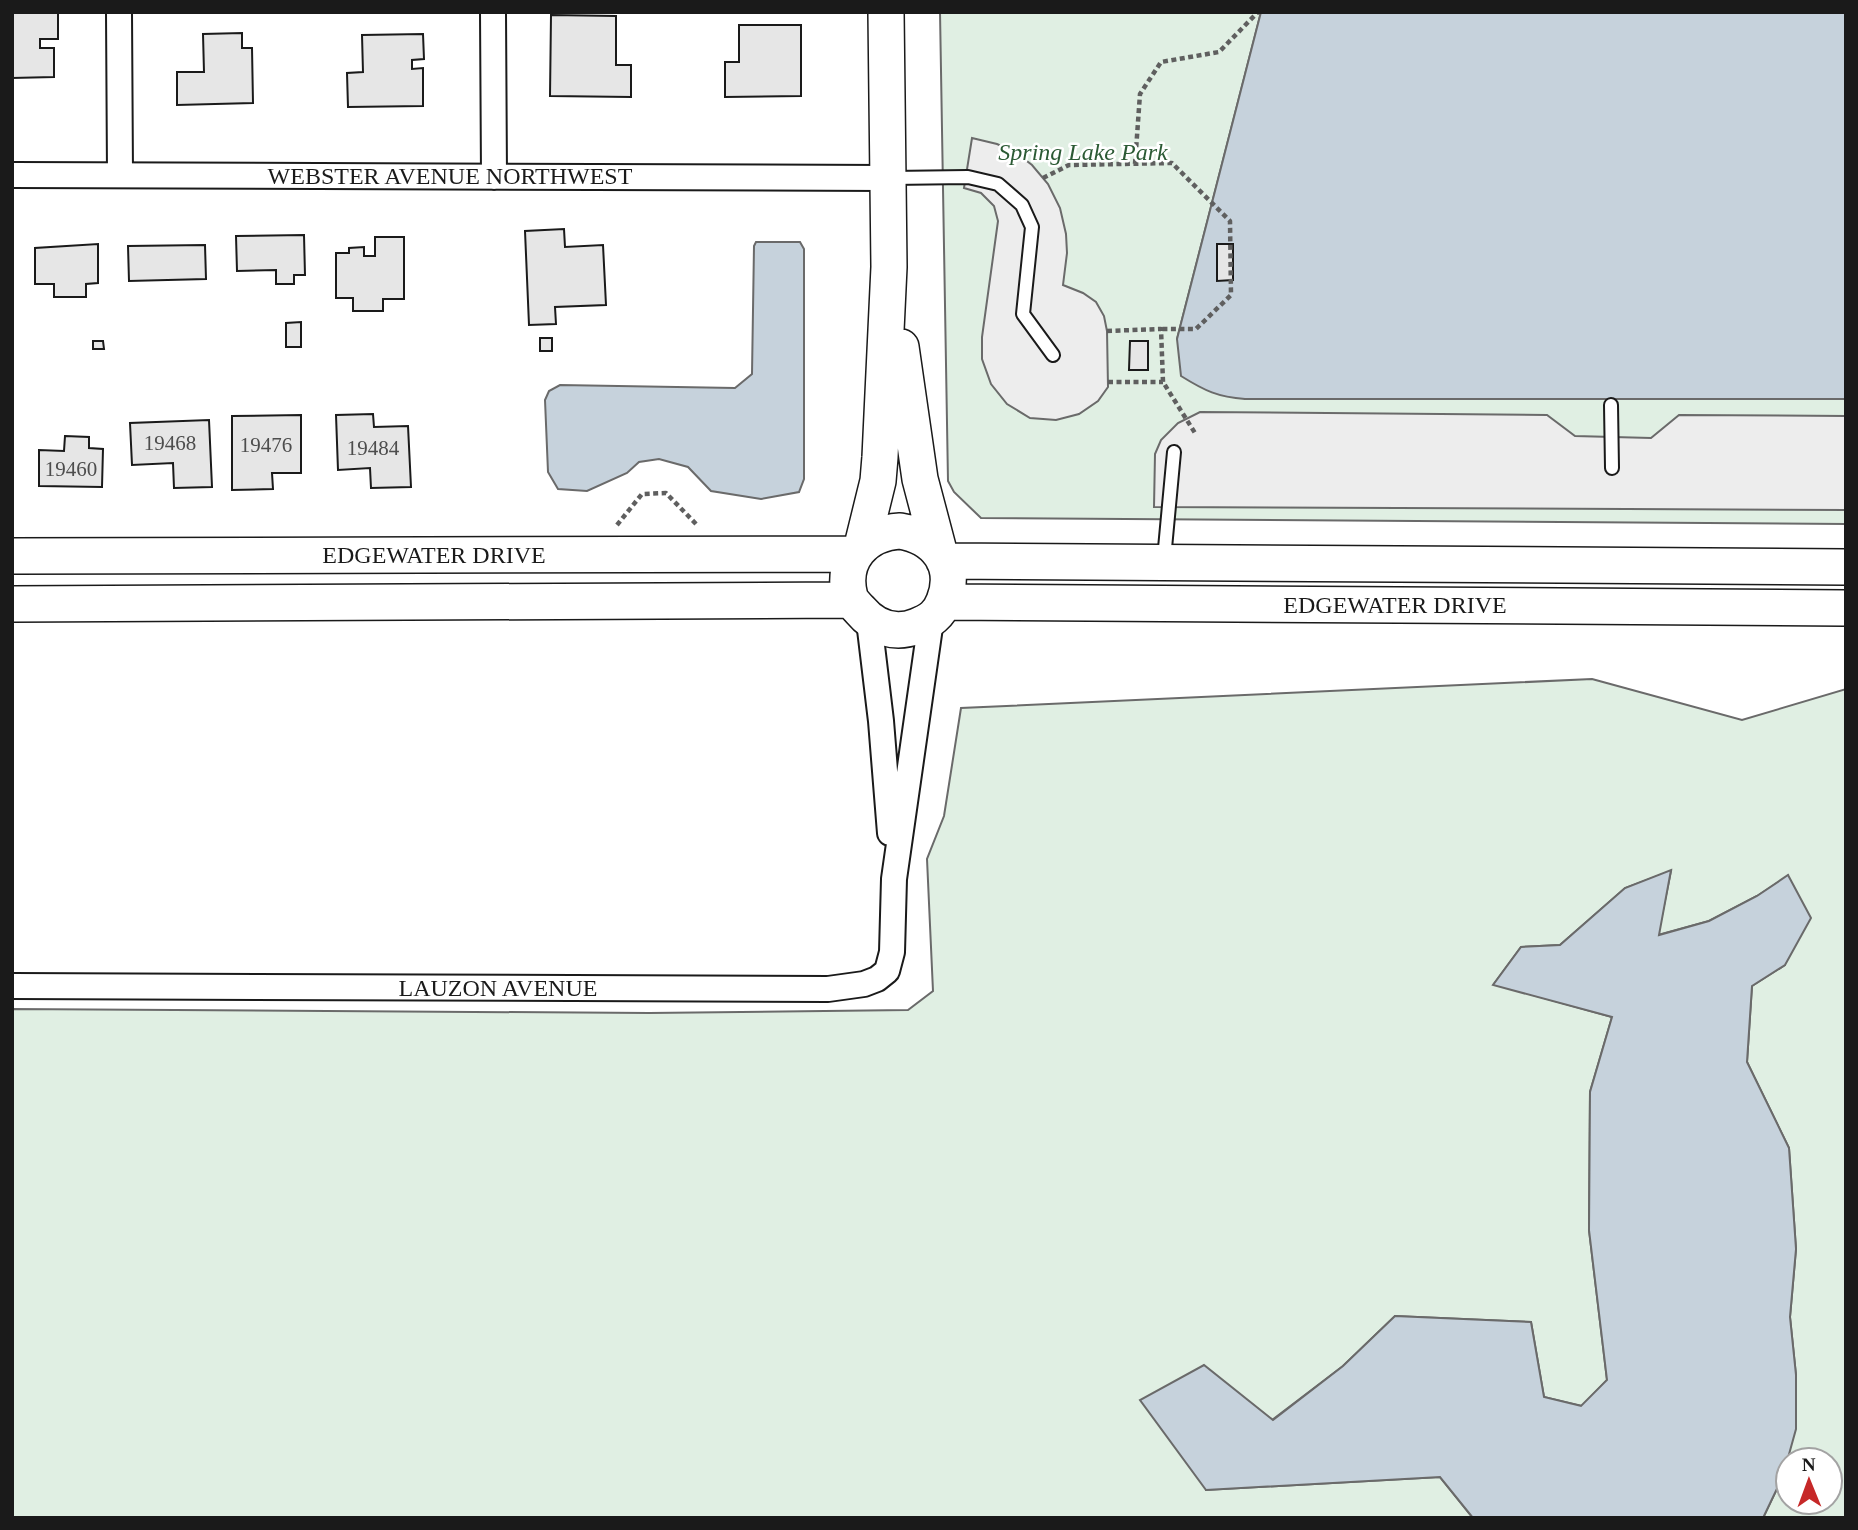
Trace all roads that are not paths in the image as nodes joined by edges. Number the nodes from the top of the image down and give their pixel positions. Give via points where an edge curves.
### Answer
1 (119, 12) edge
2 (493, 12) edge
3 (886, 12) edge
4 (12, 175) edge
5 (120, 175) junction
6 (494, 177) junction
7 (887, 178) junction
8 (889, 267) junction
9 (1054, 355) dead end
10 (1611, 405) dead end
11 (1174, 452) dead end
12 (1612, 468) dead end
13 (859, 550) junction
14 (12, 556) edge
15 (942, 556) junction
16 (1164, 563) junction
17 (1846, 567) edge
18 (1846, 590) edge
19 (12, 604) edge
20 (1726, 607) junction
21 (1846, 608) edge
22 (860, 610) junction
23 (937, 611) junction
24 (894, 879) junction
25 (12, 986) edge

1 - 5 street
2 - 6 street
3 - 7 street
4 - 5 street, WEBSTER AVENUE NORTHWEST
5 - 6 street, WEBSTER AVENUE NORTHWEST
6 - 7 street, WEBSTER AVENUE NORTHWEST
7 - 8 street
7 - 9 lane via 968,177 998,184 1022,205 1032,227 1023,314
8 - 13 street via 878,481
8 - 15 street via 920,478
10 - 12 lane
11 - 16 lane
13 - 14 street, EDGEWATER DRIVE
13 - 15 street via 873,537 900,531 914,533
13 - 22 street via 849,570
15 - 16 street, EDGEWATER DRIVE
15 - 23 street via 948,575
16 - 17 street, EDGEWATER DRIVE
18 - 20 street via 1748,590
19 - 22 street, EDGEWATER DRIVE
20 - 21 street, EDGEWATER DRIVE
20 - 23 street, EDGEWATER DRIVE
22 - 23 street via 882,628 896,630 909,629
22 - 24 street, LAUZON AVENUE via 881,722
23 - 24 street, LAUZON AVENUE
24 - 25 street, LAUZON AVENUE via 892,952 887,971 864,984 828,989

